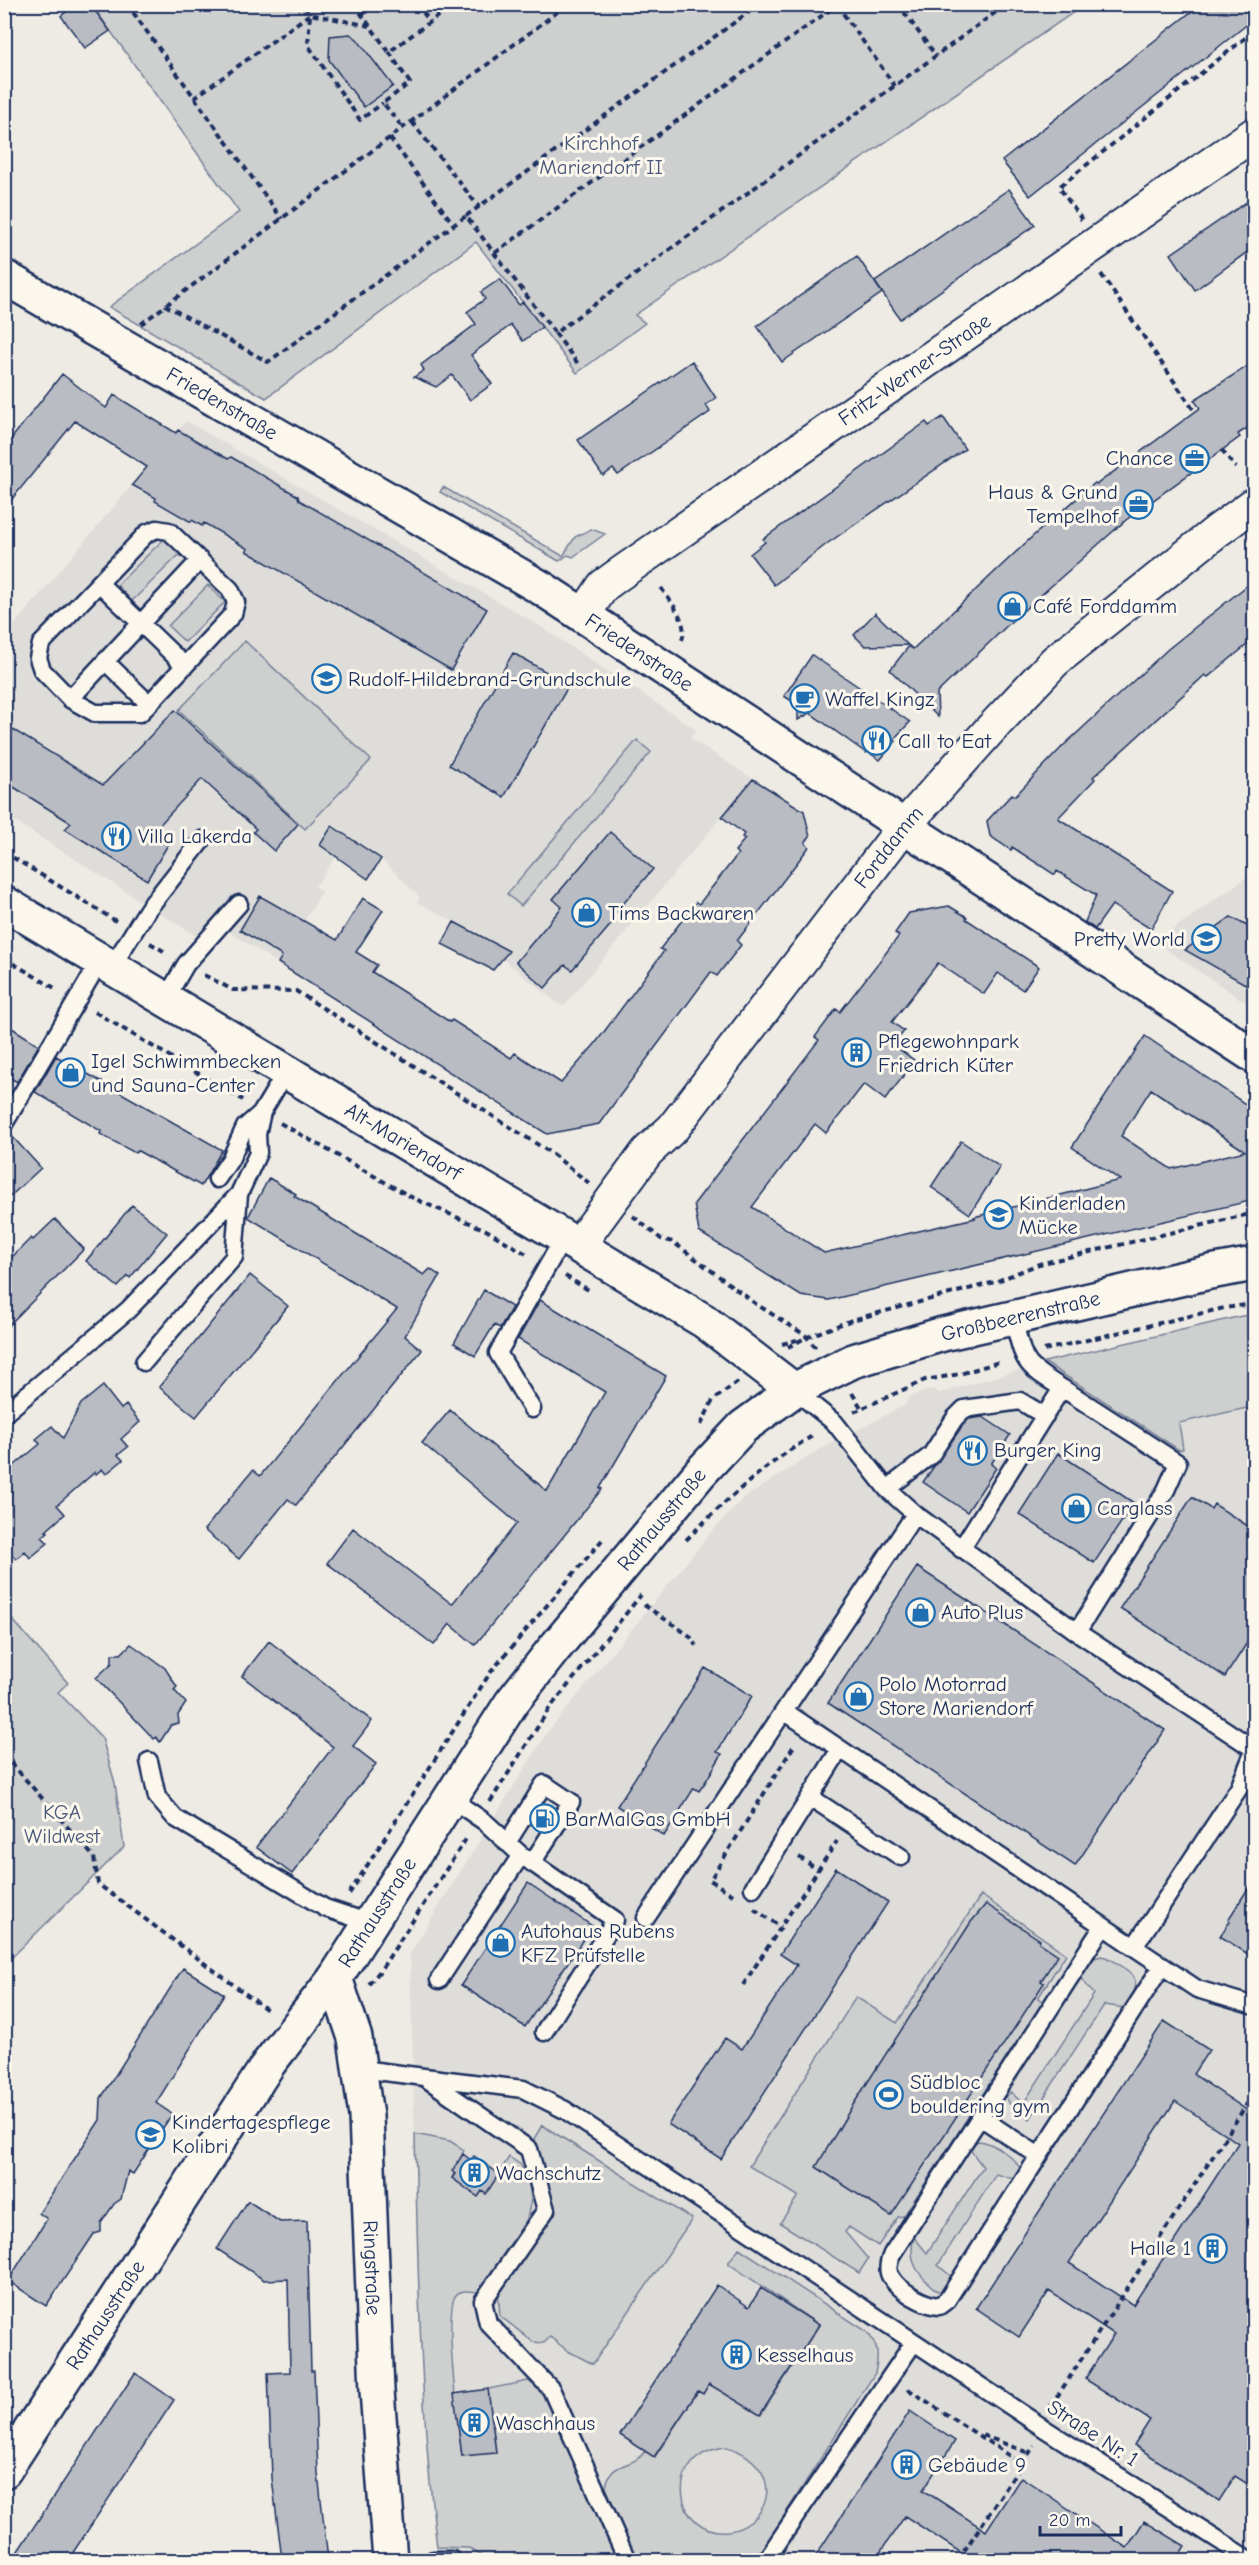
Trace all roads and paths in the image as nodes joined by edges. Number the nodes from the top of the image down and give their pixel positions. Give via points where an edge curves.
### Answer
1 (126, 4) edge
2 (303, 4) edge
3 (354, 4) edge
4 (376, 4) edge
5 (417, 4) edge
6 (454, 4) edge
7 (568, 4) edge
8 (760, 4) edge
9 (898, 4) edge
10 (1007, 4) edge
11 (837, 5) edge
12 (310, 14) junction
13 (362, 15) junction
14 (430, 22) junction
15 (370, 26) junction
16 (1254, 31) edge
17 (389, 52) junction
18 (936, 56) junction
19 (895, 86) junction
20 (194, 98) junction
21 (383, 103) junction
22 (412, 122) junction
23 (403, 128) junction
24 (1254, 134) edge
25 (390, 138) junction
26 (479, 207) junction
27 (466, 216) junction
28 (282, 219) junction
29 (454, 225) junction
30 (1092, 246) junction
31 (495, 253) junction
32 (4, 277) edge
33 (165, 305) junction
34 (136, 327) dead end
35 (555, 333) junction
36 (579, 365) dead end
37 (1195, 412) dead end
38 (1221, 450) dead end
39 (1236, 468) dead end
40 (1254, 504) edge
41 (200, 560) junction
42 (99, 584) junction
43 (661, 588) dead end
44 (584, 615) junction
45 (140, 624) junction
46 (677, 646) dead end
47 (105, 661) junction
48 (185, 666) junction
49 (70, 699) junction
50 (149, 704) junction
51 (904, 826) junction
52 (202, 840) dead end
53 (4, 852) edge
54 (4, 903) edge
55 (239, 904) dead end
56 (133, 932) junction
57 (4, 958) edge
58 (106, 964) junction
59 (186, 964) junction
60 (165, 1000) junction
61 (77, 1001) junction
62 (1254, 1056) edge
63 (286, 1072) junction
64 (262, 1112) junction
65 (4, 1124) edge
66 (217, 1179) dead end
67 (591, 1185) dead end
68 (239, 1194) junction
69 (1254, 1213) edge
70 (631, 1215) dead end
71 (571, 1241) junction
72 (1254, 1264) edge
73 (547, 1266) junction
74 (594, 1293) dead end
75 (756, 1304) dead end
76 (1254, 1304) edge
77 (1013, 1318) junction
78 (852, 1320) dead end
79 (1023, 1355) junction
80 (144, 1362) dead end
81 (1062, 1388) junction
82 (794, 1390) junction
83 (893, 1394) dead end
84 (532, 1409) dead end
85 (4, 1414) edge
86 (1045, 1416) junction
87 (782, 1454) dead end
88 (887, 1489) junction
89 (915, 1514) junction
90 (685, 1541) dead end
91 (962, 1549) junction
92 (644, 1592) dead end
93 (644, 1605) dead end
94 (1077, 1632) junction
95 (696, 1646) dead end
96 (784, 1711) junction
97 (806, 1726) junction
98 (840, 1749) junction
99 (1254, 1750) edge
100 (4, 1755) edge
101 (149, 1761) dead end
102 (810, 1797) junction
103 (450, 1798) junction
104 (479, 1818) junction
105 (849, 1822) junction
106 (507, 1843) junction
107 (901, 1857) dead end
108 (526, 1859) junction
109 (753, 1888) dead end
110 (736, 1898) dead end
111 (746, 1904) dead end
112 (646, 1918) dead end
113 (370, 1923) junction
114 (1103, 1926) junction
115 (781, 1927) junction
116 (1134, 1947) junction
117 (1162, 1966) junction
118 (380, 1971) dead end
119 (335, 1978) junction
120 (439, 1980) dead end
121 (743, 1985) dead end
122 (1254, 2006) edge
123 (270, 2012) dead end
124 (544, 2032) dead end
125 (361, 2069) junction
126 (424, 2078) junction
127 (1254, 2093) edge
128 (980, 2117) junction
129 (1039, 2156) junction
130 (914, 2342) junction
131 (889, 2377) junction
132 (1045, 2429) junction
133 (974, 2432) junction
134 (1029, 2453) junction
135 (1022, 2464) junction
136 (4, 2471) edge
137 (390, 2560) edge
138 (433, 2560) edge
139 (452, 2560) edge
140 (627, 2560) edge
141 (766, 2560) edge
142 (958, 2560) edge
143 (1250, 2560) edge

1 - 20 path
2 - 12 path
3 - 13 path
4 - 13 path
5 - 14 path
6 - 14 path
7 - 22 path
8 - 26 path
9 - 18 path
10 - 18 path
11 - 19 path
11 - 31 path
12 - 15 path
12 - 20 path
12 - 21 path via 308,45 360,120
13 - 15 path
14 - 17 path
15 - 17 path
16 - 30 path via 1059,187
17 - 21 path via 410,83
18 - 19 path
19 - 35 path
20 - 28 path
21 - 23 path
22 - 23 path
22 - 26 path
23 - 25 path
24 - 30 street, Fritz-Werner-Straße
25 - 28 path
25 - 29 path
26 - 27 path
27 - 29 path
27 - 31 path
28 - 33 path
29 - 33 path via 268,362
30 - 37 path
30 - 44 street, Fritz-Werner-Straße via 618,575 603,586
31 - 35 path
32 - 44 main road, Friedenstraße
33 - 34 path
35 - 36 path
38 - 39 path
40 - 51 street, Forddamm via 1055,661
41 - 42 lane via 178,537 157,529 147,533
41 - 45 lane
41 - 48 lane via 230,589 236,602 233,614
42 - 45 lane
42 - 49 lane via 41,645 38,658 42,670
43 - 46 path via 684,629 684,637
44 - 51 main road, Friedenstraße
45 - 47 lane
45 - 48 lane
47 - 49 lane
47 - 50 lane
48 - 50 lane
49 - 50 lane via 95,713 140,713
51 - 62 main road, Friedenstraße
51 - 71 street, Forddamm via 673,1128 647,1152
52 - 56 lane
53 - 56 path
54 - 58 main road, Alt-Mariendorf
55 - 59 lane
56 - 58 lane
56 - 59 path
57 - 61 path
58 - 60 main road, Alt-Mariendorf
58 - 61 lane
59 - 60 lane
59 - 67 path via 233,990 296,991 551,1153
60 - 63 main road, Alt-Mariendorf
61 - 64 path
61 - 65 lane
63 - 64 lane
63 - 71 main road, Alt-Mariendorf
64 - 66 lane via 245,1126
64 - 68 lane via 258,1153
64 - 73 path via 413,1198 486,1230
68 - 80 lane via 234,1257
68 - 85 lane via 128,1310
69 - 78 path via 1038,1264 995,1282
70 - 75 path
71 - 73 lane
71 - 82 main road, Alt-Mariendorf via 704,1321
72 - 77 main road, Großbeerenstraße
73 - 74 path
73 - 84 lane via 498,1353
76 - 79 path
77 - 79 lane
77 - 82 main road, Großbeerenstraße via 868,1356
79 - 81 lane via 1036,1372
79 - 83 path via 925,1380
81 - 86 lane
81 - 94 lane via 1178,1462 1166,1490
82 - 88 lane via 835,1423
82 - 103 main road, Rathausstraße via 743,1427 700,1473 512,1702
86 - 88 lane via 1020,1401 964,1408 931,1455
86 - 91 lane
87 - 90 path
88 - 89 lane
89 - 91 lane
89 - 96 lane
91 - 94 lane
92 - 104 path via 549,1709
93 - 95 path via 690,1636
94 - 99 lane
96 - 97 lane
96 - 112 lane
97 - 98 lane
97 - 110 path via 710,1880
98 - 102 lane
98 - 114 lane
99 - 116 lane via 1239,1788
100 - 123 path via 94,1857 98,1884
101 - 113 lane via 157,1797 175,1818 325,1908
102 - 105 lane
102 - 109 lane
103 - 104 lane
103 - 113 main road, Rathausstraße
104 - 106 lane
104 - 118 path
105 - 107 lane
105 - 115 path
106 - 108 lane
106 - 108 lane via 544,1784 572,1802
108 - 120 lane
108 - 124 lane via 615,1920
111 - 115 path
113 - 119 main road, Rathausstraße
114 - 116 lane
114 - 128 lane
115 - 121 path
116 - 117 lane
117 - 122 lane via 1197,1989
117 - 129 lane
119 - 125 main road, Ringstraße
119 - 136 main road, Rathausstraße via 269,2063
125 - 126 lane, Straße Nr. 1
125 - 137 main road, Ringstraße via 377,2391
126 - 130 lane, Straße Nr. 1 via 523,2089 565,2110
126 - 140 lane via 529,2149 546,2210 483,2301 488,2323 551,2389
127 - 132 path via 1050,2408
128 - 129 lane
128 - 129 lane via 892,2254 888,2264 890,2276 901,2287 929,2305 939,2306 947,2300
130 - 131 lane
130 - 132 lane, Straße Nr. 1
131 - 133 path
131 - 141 lane
132 - 134 path
132 - 143 lane, Straße Nr. 1
133 - 134 path
133 - 135 path
134 - 135 path
135 - 142 path
138 - 139 lane

